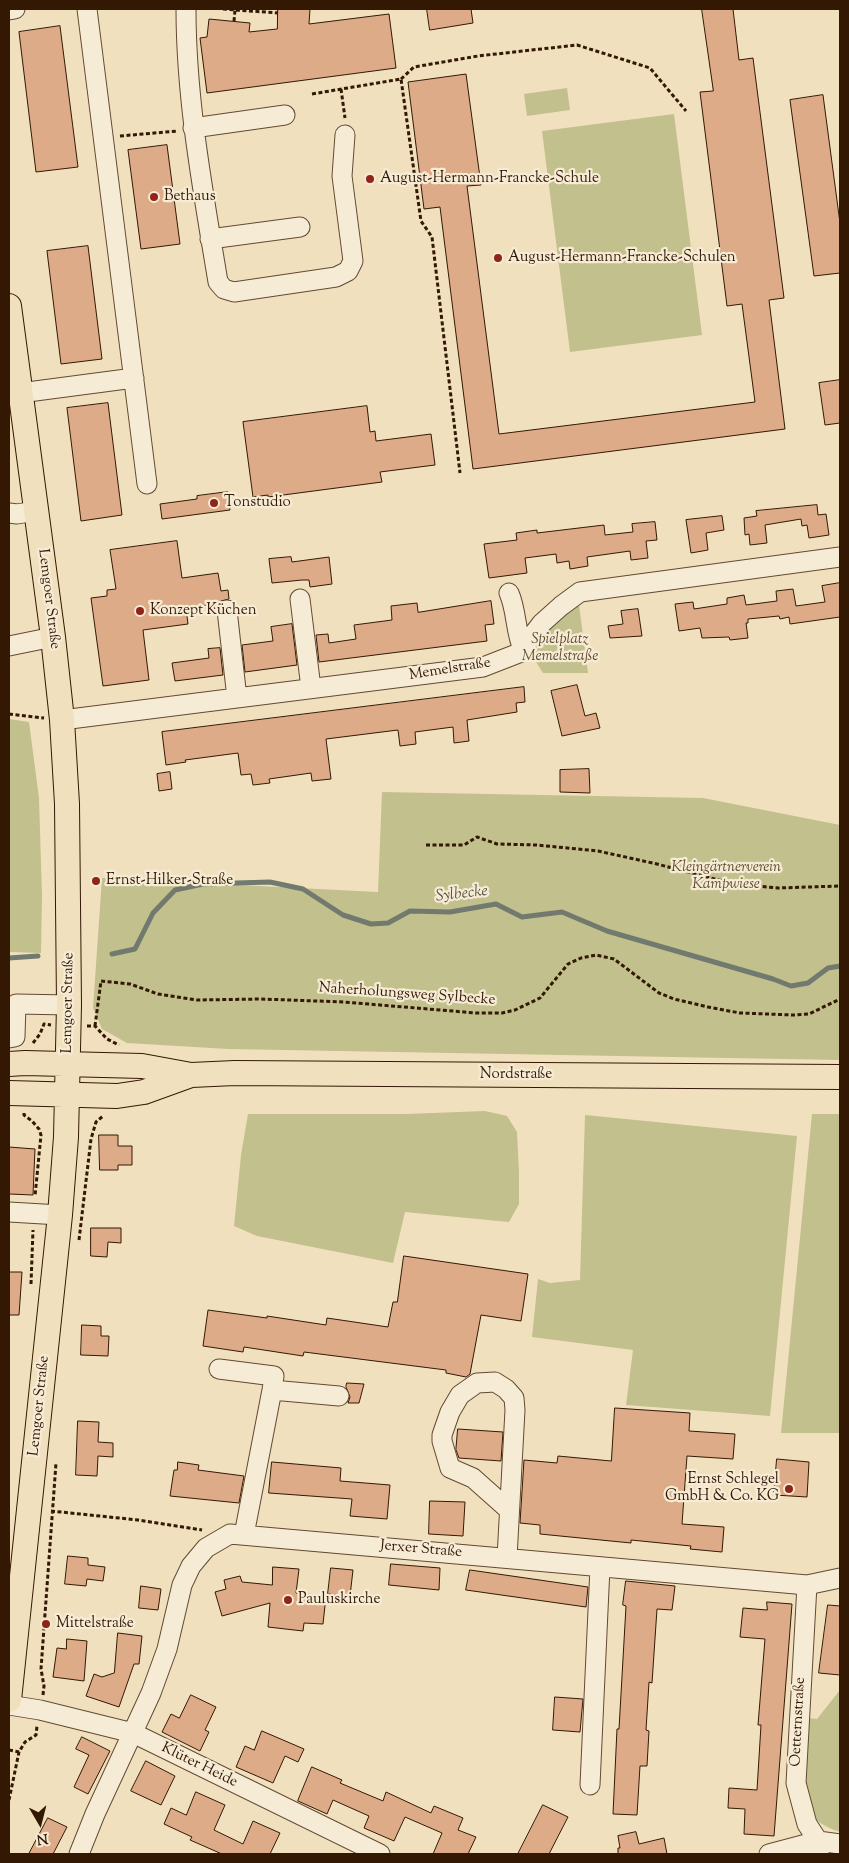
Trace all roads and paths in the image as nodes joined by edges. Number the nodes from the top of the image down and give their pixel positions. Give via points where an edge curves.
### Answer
1 (16, 9) edge
2 (87, 9) edge
3 (186, 9) edge
4 (223, 9) edge
5 (9, 10) edge
6 (235, 10) edge
7 (265, 10) edge
8 (278, 13) dead end
9 (234, 21) dead end
10 (401, 80) junction
11 (341, 89) junction
12 (312, 94) dead end
13 (686, 111) dead end
14 (285, 115) dead end
15 (194, 131) junction
16 (345, 135) joint
17 (103, 139) junction
18 (300, 227) dead end
19 (210, 239) junction
20 (9, 312) edge
21 (134, 378) junction
22 (16, 382) edge
23 (460, 473) dead end
24 (146, 484) dead end
25 (36, 511) junction
26 (9, 513) edge
27 (840, 557) edge
28 (508, 593) dead end
29 (300, 600) dead end
30 (226, 610) dead end
31 (53, 637) junction
32 (9, 646) edge
33 (523, 649) junction
34 (311, 688) junction
35 (237, 698) junction
36 (9, 714) edge
37 (62, 720) junction
38 (426, 845) dead end
39 (840, 886) edge
40 (840, 999) edge
41 (69, 1005) junction
42 (44, 1024) dead end
43 (9, 1038) edge
44 (119, 1045) dead end
45 (25, 1047) dead end
46 (68, 1063) junction
47 (9, 1064) edge
48 (191, 1075) junction
49 (840, 1077) edge
50 (9, 1094) edge
51 (67, 1095) junction
52 (106, 1112) dead end
53 (24, 1116) dead end
54 (41, 1135) dead end
55 (91, 1139) dead end
56 (9, 1212) edge
57 (60, 1215) junction
58 (219, 1368) dead end
59 (272, 1390) junction
60 (339, 1396) dead end
61 (509, 1510) junction
62 (237, 1534) junction
63 (507, 1558) junction
64 (600, 1567) junction
65 (840, 1578) edge
66 (806, 1585) junction
67 (11, 1666) edge
68 (9, 1700) edge
69 (9, 1705) edge
70 (40, 1710) junction
71 (133, 1733) junction
72 (9, 1750) edge
73 (19, 1752) junction
74 (590, 1785) dead end
75 (9, 1800) edge
76 (840, 1844) edge
77 (818, 1848) edge
78 (79, 1854) edge
79 (380, 1854) edge
80 (769, 1854) edge

1 - 5 street
2 - 17 street
3 - 15 street
4 - 6 path
6 - 7 path
6 - 9 path
7 - 8 path
10 - 11 path
10 - 13 path via 414,67 576,45 650,68
10 - 23 path via 421,221 432,237
11 - 12 path
11 - 16 path
14 - 15 street
15 - 17 path via 183,137 177,130
15 - 19 street
16 - 19 street via 342,176 353,261 348,271 336,277 234,292 218,282
17 - 21 street
18 - 19 street
20 - 22 main road, Lemgoer Straße
21 - 22 street
21 - 24 street
22 - 25 main road, Lemgoer Straße
25 - 26 street
25 - 31 main road, Lemgoer Straße
27 - 33 street, Memelstraße via 580,592 542,624
28 - 33 street
29 - 34 street
30 - 35 street
31 - 32 street
31 - 37 main road, Lemgoer Straße
33 - 34 street, Memelstraße via 507,659 483,667
34 - 35 street, Memelstraße
35 - 37 street, Memelstraße
36 - 37 path
37 - 41 main road, Lemgoer Straße via 67,804
38 - 39 path via 464,845 477,837 497,844 598,852 734,884 778,888
40 - 44 path, Naherholungsweg Sylbecke via 809,1014 740,1013 666,996 614,959 596,955 568,964 540,998 502,1013 344,1002 197,1000 158,994 130,984 100,981 95,1026
41 - 43 street via 16,1004 15,1037
41 - 46 main road, Lemgoer Straße
42 - 45 path via 37,1038
46 - 47 main road, Nordstraße
46 - 48 main road, Nordstraße via 142,1066
46 - 51 main road, Lemgoer Straße
48 - 49 main road, Nordstraße
48 - 51 main road, Nordstraße via 144,1092 117,1096
50 - 51 main road
51 - 57 main road, Lemgoer Straße
52 - 55 path via 96,1122
53 - 54 path via 39,1129
56 - 57 street
57 - 67 main road, Lemgoer Straße
58 - 59 street via 274,1376
59 - 60 street
59 - 62 street
61 - 61 street via 514,1398 495,1382 477,1383 460,1395 450,1412 442,1441 450,1468 473,1478
61 - 63 street
62 - 63 street, Jerxer Straße
62 - 70 path via 52,1511 41,1669 44,1686
62 - 71 street via 206,1548 190,1566 182,1585 167,1650
63 - 64 street, Jerxer Straße
64 - 66 street, Jerxer Straße
64 - 74 street
65 - 66 street, Jerxer Straße
66 - 77 street, Oetternstraße via 796,1783 807,1824
67 - 68 main road, Lemgoer Straße
69 - 70 street, Klüter Heide
70 - 71 street, Klüter Heide
70 - 73 path via 36,1735 25,1742
71 - 78 street
71 - 79 street, Klüter Heide
72 - 73 path
73 - 75 path
76 - 77 street
77 - 80 street

